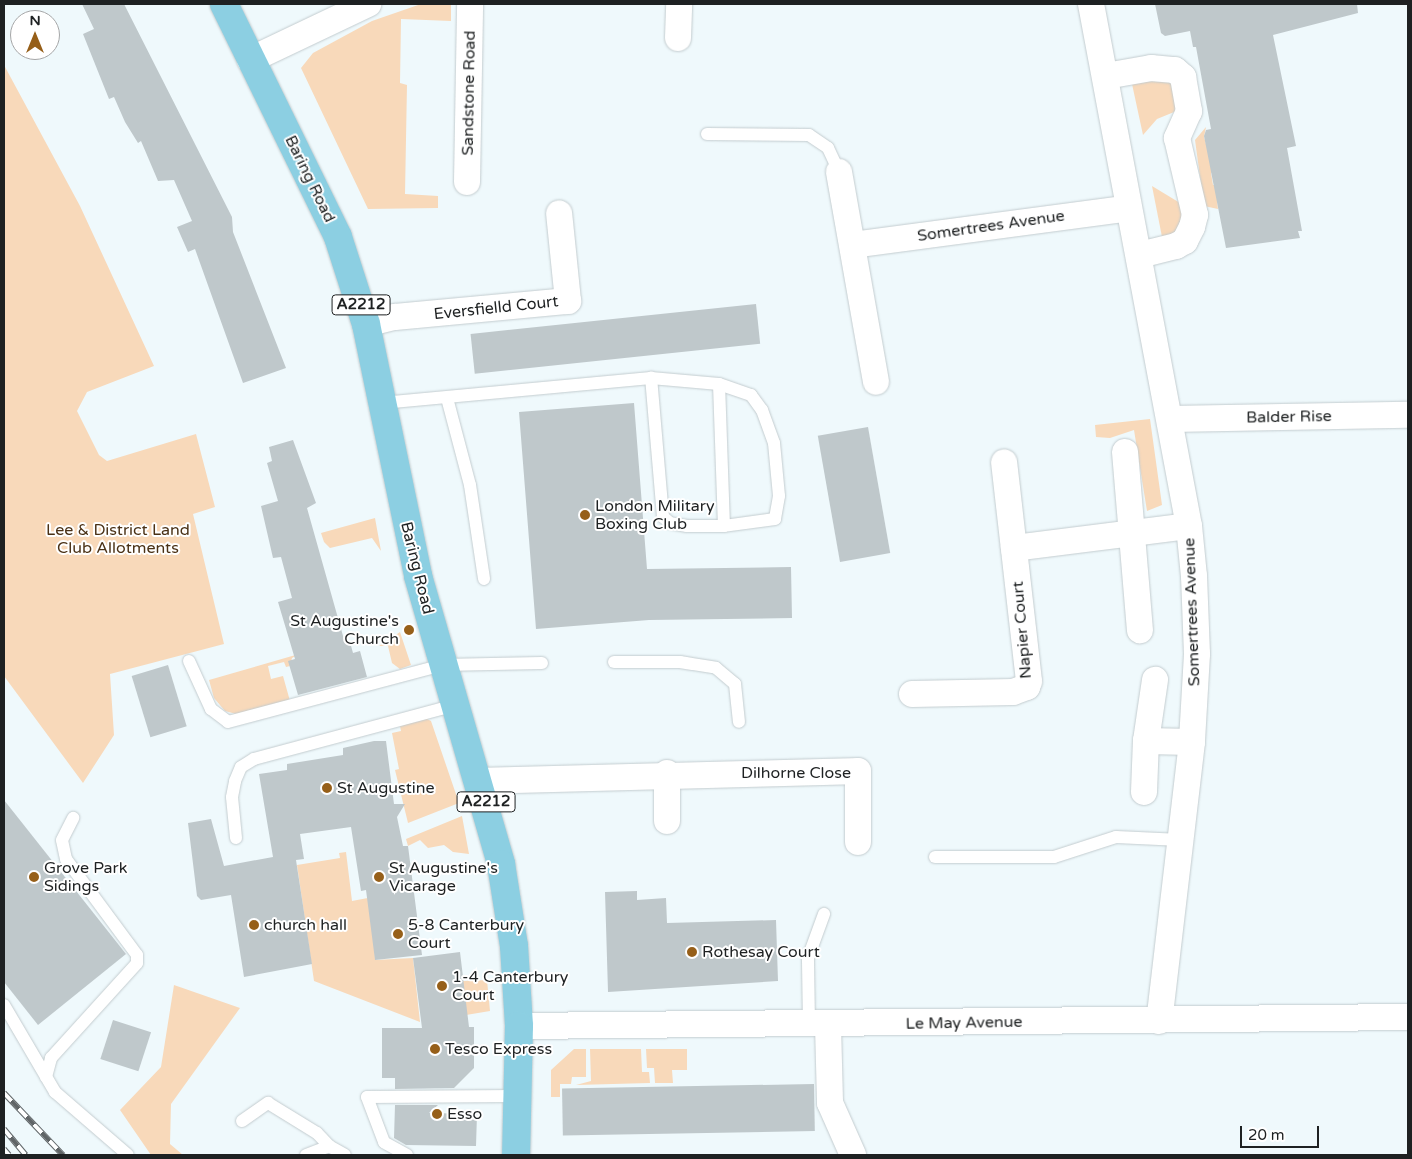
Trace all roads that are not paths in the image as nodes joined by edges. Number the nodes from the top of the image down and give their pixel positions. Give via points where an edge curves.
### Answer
1 (224, 4) edge
2 (368, 4) edge
3 (470, 4) edge
4 (679, 4) edge
5 (1091, 4) edge
6 (678, 38) dead end
7 (250, 60) junction
8 (1106, 76) junction
9 (707, 134) dead end
10 (839, 172) joint
11 (467, 182) dead end
12 (1129, 208) junction
13 (559, 213) dead end
14 (853, 245) junction
15 (1139, 255) junction
16 (366, 324) junction
17 (651, 378) junction
18 (876, 382) dead end
19 (719, 384) junction
20 (447, 398) junction
21 (382, 403) junction
22 (1408, 415) edge
23 (1170, 419) junction
24 (1125, 452) dead end
25 (1004, 462) dead end
26 (724, 526) junction
27 (1189, 526) junction
28 (1132, 532) junction
29 (1014, 548) junction
30 (484, 579) dead end
31 (1140, 630) dead end
32 (189, 661) dead end
33 (614, 662) dead end
34 (542, 663) dead end
35 (442, 665) junction
36 (1155, 680) dead end
37 (912, 694) dead end
38 (455, 705) junction
39 (739, 722) dead end
40 (1146, 741) junction
41 (1192, 742) junction
42 (667, 773) junction
43 (480, 781) junction
44 (1144, 792) dead end
45 (73, 818) dead end
46 (667, 821) dead end
47 (236, 838) dead end
48 (1181, 840) junction
49 (858, 842) dead end
50 (934, 857) dead end
51 (824, 914) dead end
52 (4, 1005) edge
53 (1408, 1017) edge
54 (1159, 1020) junction
55 (819, 1025) junction
56 (519, 1026) junction
57 (46, 1077) junction
58 (516, 1096) junction
59 (242, 1121) dead end
60 (329, 1146) junction
61 (128, 1155) edge
62 (306, 1155) edge
63 (346, 1155) edge
64 (407, 1155) edge
65 (516, 1155) edge
66 (852, 1155) edge

1 - 7 main road, Baring Road / A2212
2 - 7 street
3 - 11 street, Sandstone Road
4 - 6 street
5 - 8 street, Somertrees Avenue
7 - 16 main road, Baring Road / A2212 via 338,237
8 - 12 street, Somertrees Avenue
8 - 15 street via 1151,68 1174,70 1182,77 1189,111 1177,138 1195,215 1192,227 1185,242
9 - 10 lane via 809,135 828,148
10 - 14 street
12 - 14 street, Somertrees Avenue
12 - 15 street, Somertrees Avenue
13 - 16 street, Eversfielld Court via 568,301 395,317
14 - 18 street
15 - 23 street, Somertrees Avenue
16 - 21 main road, Baring Road / A2212
17 - 19 lane
17 - 20 lane
17 - 26 lane via 663,517 670,523 687,526
19 - 26 lane
19 - 26 lane via 751,395 762,410 774,443 779,496 775,519
20 - 21 lane
20 - 30 lane via 470,485
21 - 35 main road, Baring Road / A2212 via 400,499
22 - 23 street, Balder Rise
23 - 27 street, Somertrees Avenue
24 - 28 street
25 - 29 street, Napier Court
27 - 28 street
27 - 41 street, Somertrees Avenue via 1197,654
28 - 29 street
28 - 31 street
29 - 37 street, Napier Court via 1027,687 1013,692
32 - 35 lane via 211,709 228,722
33 - 39 lane via 680,662 716,668 735,684
34 - 35 lane
35 - 38 main road, Baring Road / A2212
36 - 40 street
38 - 43 main road, Baring Road / A2212
38 - 47 lane via 241,767 232,797
40 - 41 street
40 - 44 street
41 - 48 street, Somertrees Avenue
42 - 43 street, Dilhorne Close
42 - 46 street
42 - 49 street, Dilhorne Close via 858,771
43 - 56 main road, Baring Road / A2212 via 509,910
45 - 57 lane via 62,840 66,859 137,955 137,963 51,1058
48 - 50 lane via 1116,837 1054,857
48 - 54 street, Somertrees Avenue
51 - 55 lane via 808,958
52 - 57 lane
53 - 54 street, Le May Avenue
54 - 55 street, Le May Avenue
55 - 56 street, Le May Avenue
55 - 66 street via 830,1102
56 - 58 main road, Baring Road / A2212
57 - 61 lane via 55,1092
58 - 64 lane via 367,1097 384,1142
58 - 65 main road, Baring Road / A2212
59 - 60 lane via 258,1106 268,1102 317,1133
60 - 62 lane
60 - 63 lane

